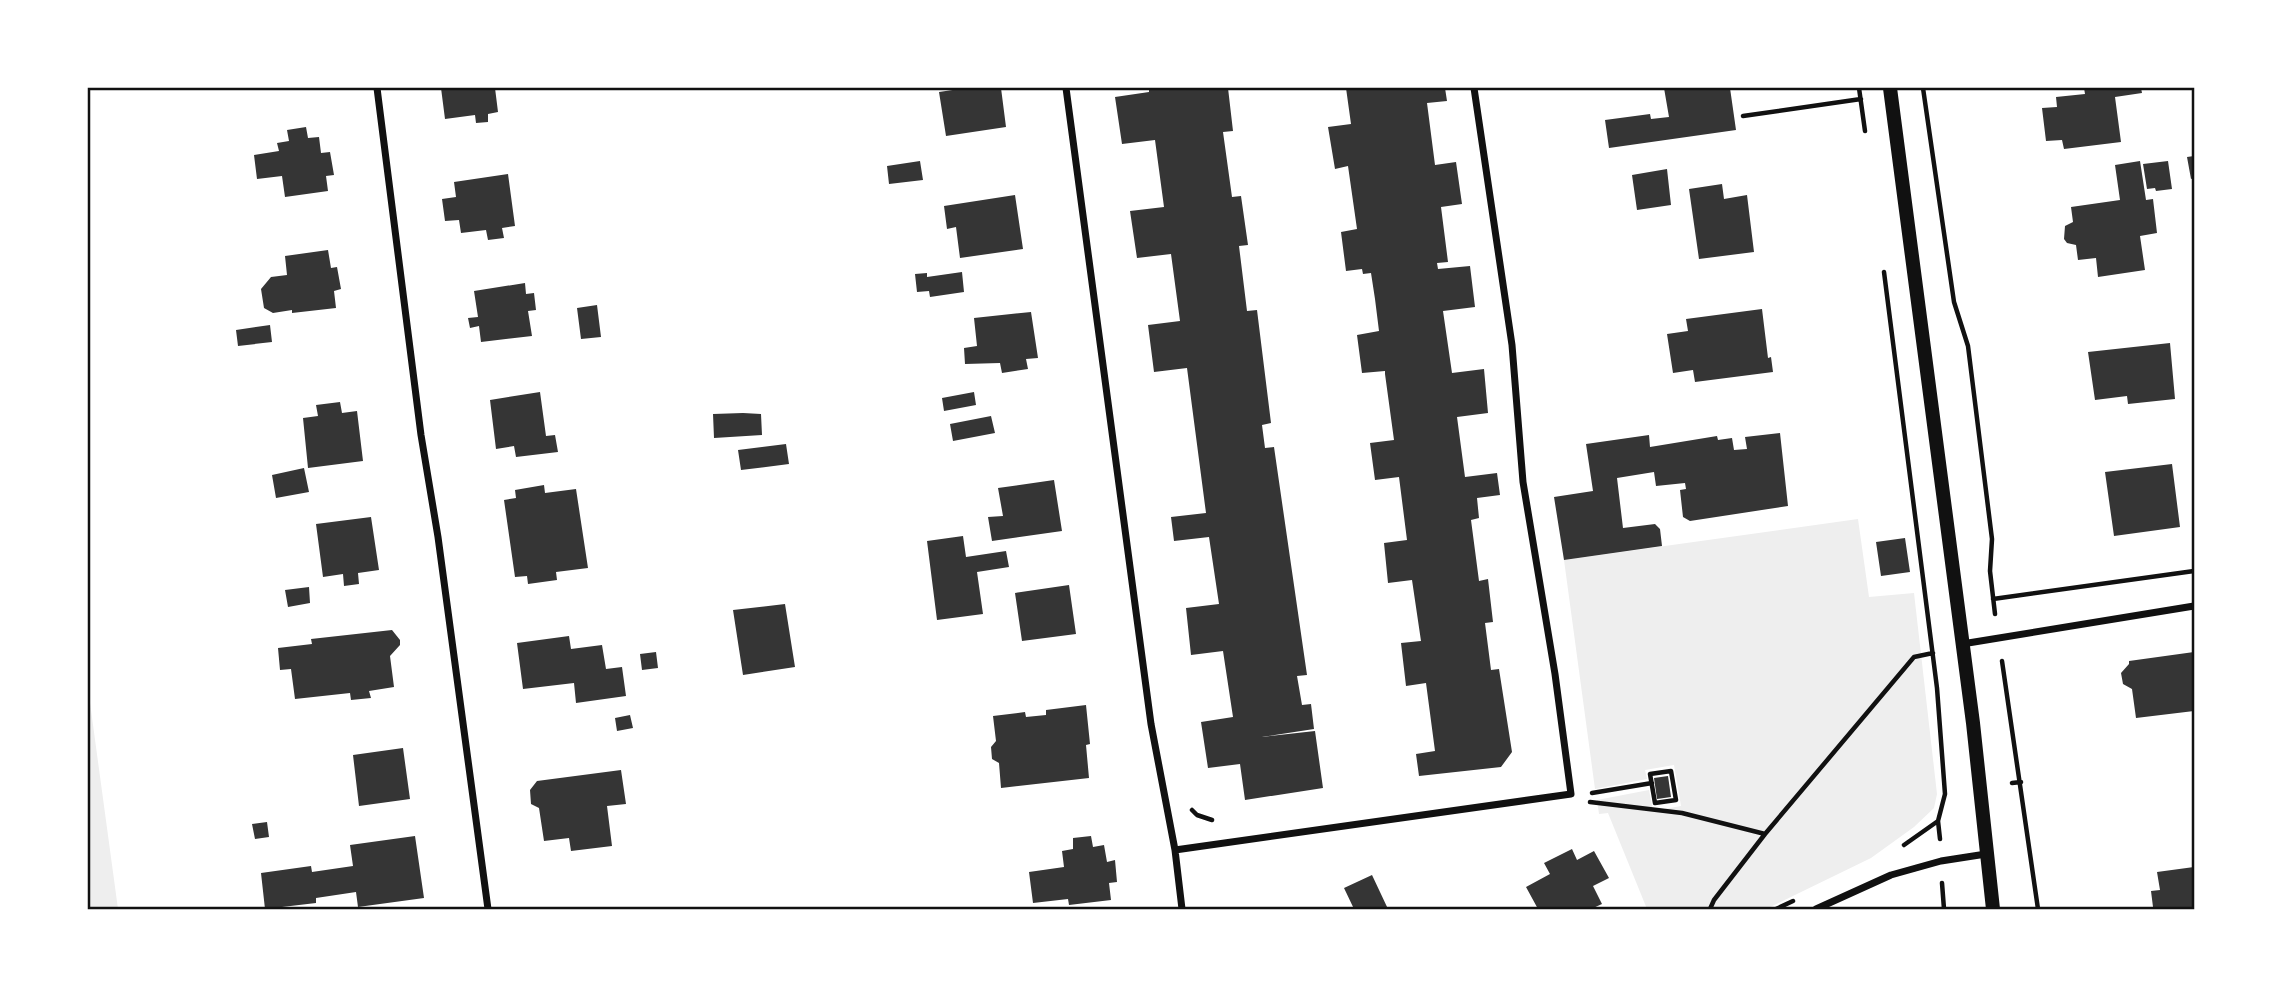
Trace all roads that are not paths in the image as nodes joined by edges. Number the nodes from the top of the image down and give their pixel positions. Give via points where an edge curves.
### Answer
1 (377, 88) edge
2 (1066, 88) edge
3 (1474, 88) edge
4 (1890, 88) edge
5 (2194, 606) edge
6 (1961, 644) junction
7 (1175, 850) junction
8 (1986, 854) junction
9 (488, 909) edge
10 (1182, 909) edge
11 (1816, 909) edge
12 (1993, 909) edge

1 - 9 street
2 - 7 street via 1149,711
3 - 7 street via 1512,345 1523,482 1570,794
4 - 6 main road
5 - 6 street
6 - 8 main road
7 - 10 street
8 - 11 street via 1892,875
8 - 12 main road

